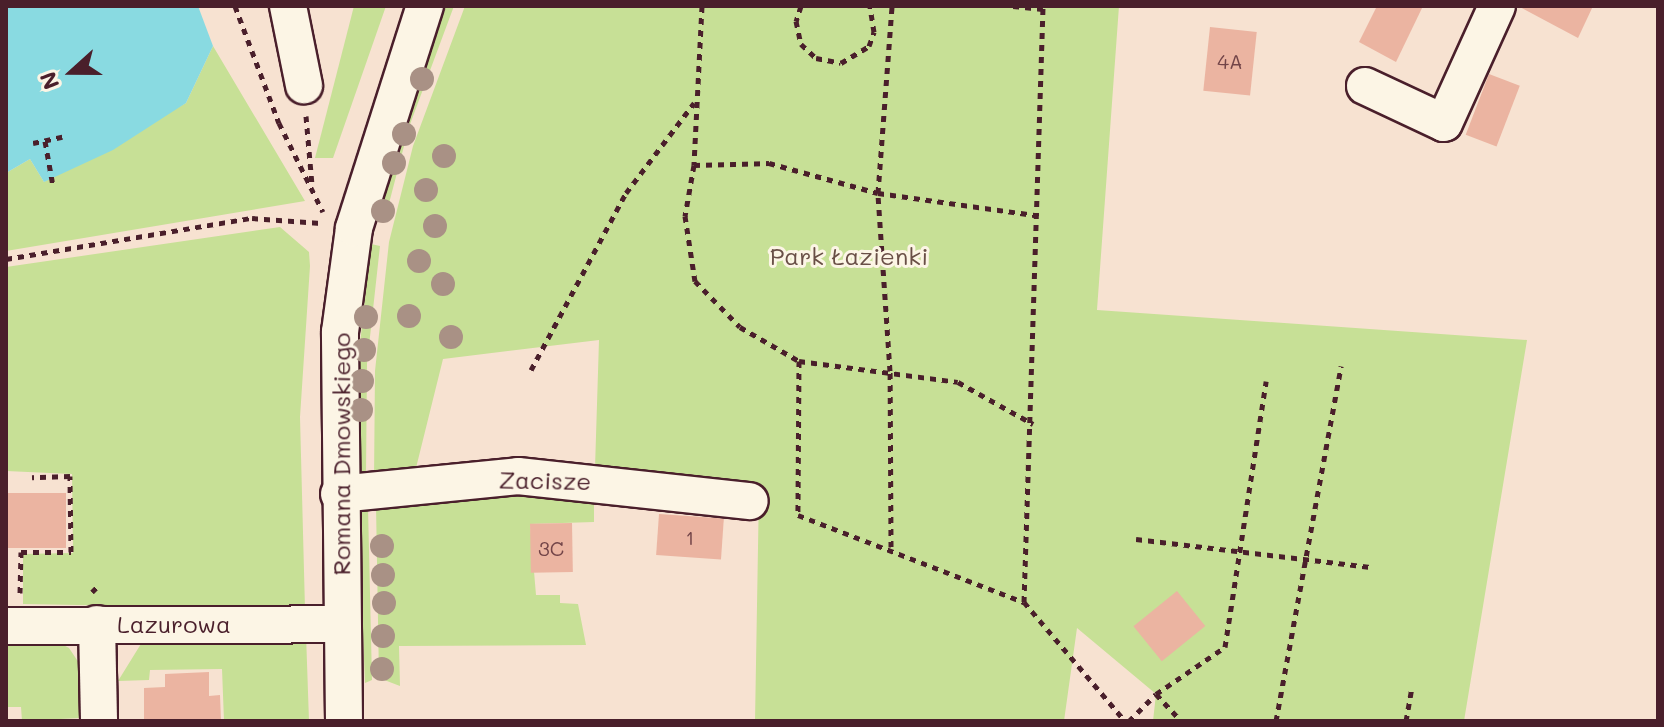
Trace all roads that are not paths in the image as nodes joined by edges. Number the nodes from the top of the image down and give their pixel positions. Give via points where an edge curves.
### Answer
1 (288, 6) edge
2 (425, 6) edge
3 (1497, 6) edge
4 (304, 85) road end
5 (1365, 86) dead end
6 (339, 494) junction
7 (750, 501) dead end
8 (13, 615) edge
9 (97, 624) junction
10 (342, 624) junction
11 (99, 721) edge
12 (344, 721) edge

1 - 4 street
2 - 6 street, Romana Dmowskiego via 354,228 340,332
3 - 5 street via 1444,123
6 - 7 street, Zacisze via 518,476
6 - 10 street, Romana Dmowskiego
8 - 9 street, Lazurowa
9 - 10 street, Lazurowa
9 - 11 street
10 - 12 street, Romana Dmowskiego

